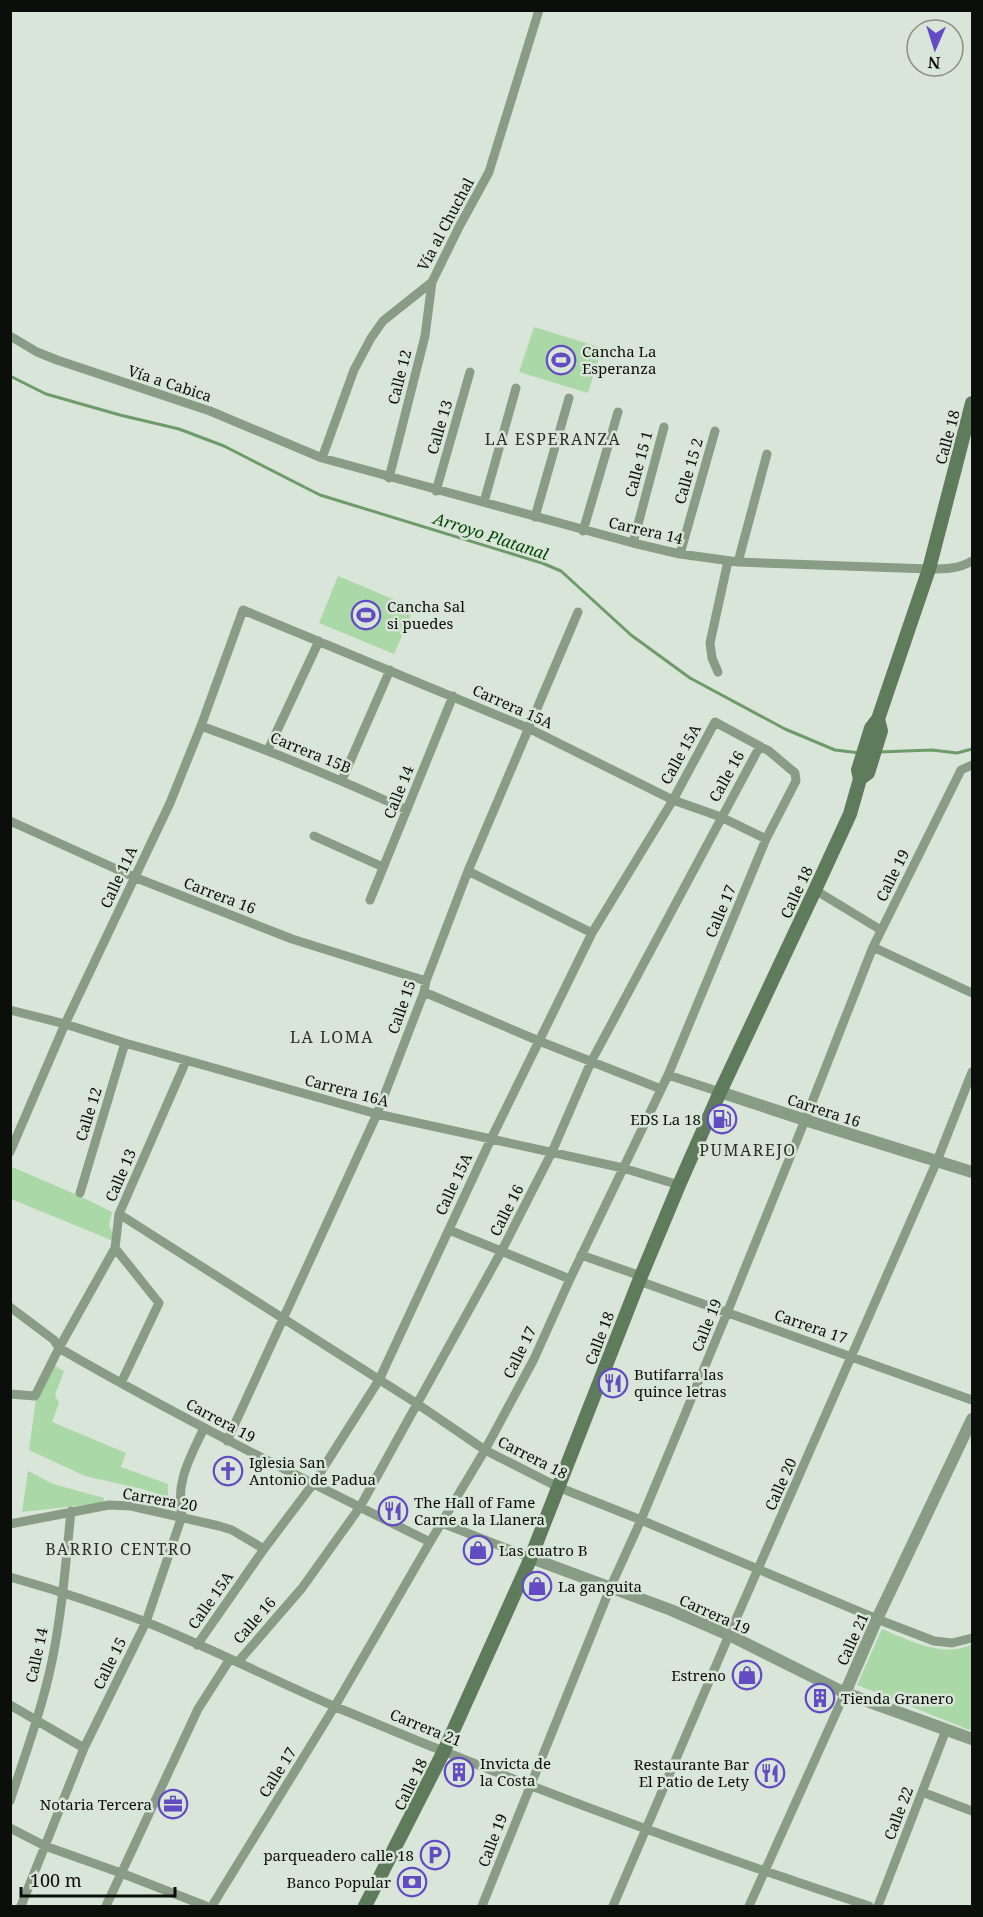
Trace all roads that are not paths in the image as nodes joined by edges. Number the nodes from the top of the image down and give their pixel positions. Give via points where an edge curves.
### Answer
1 (539, 10) edge
2 (432, 282) junction
3 (10, 336) edge
4 (470, 372) dead end
5 (516, 388) dead end
6 (569, 398) dead end
7 (972, 404) edge
8 (618, 412) dead end
9 (664, 426) dead end
10 (715, 431) dead end
11 (767, 454) dead end
12 (322, 458) junction
13 (389, 478) junction
14 (436, 491) junction
15 (484, 502) junction
16 (535, 517) junction
17 (583, 531) junction
18 (633, 543) junction
19 (680, 554) junction
20 (972, 561) edge
21 (733, 562) junction
22 (928, 569) junction
23 (243, 610) joint
24 (578, 612) dead end
25 (319, 641) junction
26 (390, 670) junction
27 (718, 672) dead end
28 (453, 696) junction
29 (201, 726) junction
30 (528, 728) junction
31 (760, 746) junction
32 (268, 750) junction
33 (972, 765) edge
34 (342, 780) junction
35 (673, 800) junction
36 (407, 810) junction
37 (721, 817) junction
38 (10, 821) edge
39 (314, 836) dead end
40 (766, 839) junction
41 (383, 867) junction
42 (468, 871) junction
43 (134, 878) junction
44 (816, 890) junction
45 (370, 900) dead end
46 (881, 930) junction
47 (592, 933) junction
48 (873, 947) junction
49 (426, 981) junction
50 (424, 992) junction
51 (972, 993) edge
52 (10, 1010) edge
53 (65, 1024) junction
54 (539, 1041) junction
55 (125, 1043) junction
56 (186, 1061) junction
57 (591, 1062) junction
58 (972, 1072) edge
59 (668, 1075) junction
60 (661, 1089) junction
61 (720, 1092) junction
62 (376, 1114) junction
63 (805, 1120) junction
64 (491, 1139) junction
65 (10, 1152) edge
66 (552, 1152) junction
67 (938, 1161) junction
68 (623, 1168) junction
69 (972, 1172) edge
70 (679, 1185) junction
71 (80, 1193) dead end
72 (119, 1214) junction
73 (449, 1230) junction
74 (115, 1248) junction
75 (501, 1252) junction
76 (581, 1255) junction
77 (640, 1278) junction
78 (570, 1279) junction
79 (10, 1307) edge
80 (727, 1313) junction
81 (283, 1319) junction
82 (59, 1348) junction
83 (853, 1357) junction
84 (379, 1380) junction
85 (121, 1383) junction
86 (10, 1394) edge
87 (972, 1400) edge
88 (416, 1403) junction
89 (972, 1419) edge
90 (204, 1428) junction
91 (227, 1441) junction
92 (485, 1450) junction
93 (313, 1484) junction
94 (558, 1487) junction
95 (360, 1507) junction
96 (71, 1512) junction
97 (182, 1516) junction
98 (641, 1520) junction
99 (442, 1523) junction
100 (10, 1524) edge
101 (430, 1542) junction
102 (264, 1549) junction
103 (531, 1558) junction
104 (759, 1569) junction
105 (10, 1577) edge
106 (611, 1586) junction
107 (63, 1592) junction
108 (877, 1619) junction
109 (146, 1622) junction
110 (729, 1635) junction
111 (972, 1638) edge
112 (197, 1645) junction
113 (234, 1660) junction
114 (845, 1693) junction
115 (10, 1705) edge
116 (335, 1706) junction
117 (36, 1721) junction
118 (946, 1730) junction
119 (972, 1739) edge
120 (84, 1748) junction
121 (444, 1751) junction
122 (530, 1785) junction
123 (922, 1792) junction
124 (10, 1801) edge
125 (972, 1811) edge
126 (10, 1828) edge
127 (646, 1829) junction
128 (45, 1846) junction
129 (765, 1871) junction
130 (121, 1873) junction
131 (21, 1906) edge
132 (106, 1906) edge
133 (206, 1906) edge
134 (212, 1906) edge
135 (365, 1906) edge
136 (482, 1906) edge
137 (613, 1906) edge
138 (749, 1906) edge
139 (869, 1906) edge
140 (878, 1906) edge

1 - 2 street, Vía al Chuchal via 489,172
2 - 12 street, Vía al Chuchal via 383,321 370,338
2 - 13 street, Calle 12 via 425,336
3 - 12 street, Vía a Cabica via 57,360 210,411
4 - 14 street, Calle 13
5 - 15 street
6 - 16 street
7 - 22 main road, Calle 18
8 - 17 street
9 - 18 street, Calle 15 1
10 - 19 street, Calle 15 2
11 - 21 street
12 - 13 street, Carrera 14
13 - 14 street, Carrera 14
14 - 15 street, Carrera 14
15 - 16 street, Carrera 14
16 - 17 street, Carrera 14
17 - 18 street, Carrera 14
18 - 19 street, Carrera 14
19 - 21 street, Carrera 14
20 - 22 street, Carrera 14 via 950,569
21 - 22 street, Carrera 14
21 - 27 street via 710,643
22 - 44 main road, Calle 18 via 878,719 871,728 872,743 850,814
23 - 25 street, Carrera 15A
23 - 29 street, Calle 11A
24 - 30 street, Calle 15
25 - 26 street, Carrera 15A
25 - 32 street
26 - 28 street, Carrera 15A
26 - 34 street
28 - 30 street, Carrera 15A
28 - 36 street, Calle 14
29 - 32 street, Carrera 15B
29 - 43 street, Calle 11A
30 - 35 street, Carrera 15A
30 - 42 street, Calle 15
31 - 35 street, Calle 15A via 715,722
31 - 37 street, Calle 16
31 - 40 street, Calle 17 via 795,773 796,781
32 - 34 street, Carrera 15B
33 - 46 street, Calle 19 via 961,770
34 - 36 street, Carrera 15B
35 - 37 street, Carrera 15A
35 - 47 street, Calle 15A
36 - 41 street, Calle 14
37 - 40 street, Carrera 15A
37 - 57 street, Calle 16
38 - 43 street, Carrera 16
39 - 41 street
40 - 59 street, Calle 17
41 - 45 street, Calle 14
42 - 47 street
42 - 49 street, Calle 15
43 - 49 street, Carrera 16 via 292,939
43 - 53 street, Calle 11A
44 - 46 street
44 - 61 main road, Calle 18
46 - 48 street, Calle 19
47 - 54 street, Calle 15A
48 - 51 street
48 - 63 street, Calle 19
49 - 50 street, Calle 15
50 - 54 street
50 - 62 street, Calle 15
52 - 53 street, Carrera 16A
53 - 55 street, Carrera 16A
53 - 65 street, Calle 11A
54 - 57 street
54 - 64 street, Calle 15A
55 - 56 street, Carrera 16A
55 - 71 street, Calle 12
56 - 62 street, Carrera 16A
56 - 72 street, Calle 13
57 - 60 street
57 - 66 street, Calle 16
58 - 67 street, Calle 20
59 - 60 street, Calle 17
59 - 61 street, Carrera 16
60 - 68 street, Calle 17
61 - 63 street, Carrera 16
61 - 70 main road, Calle 18
62 - 64 street, Carrera 16A
62 - 81 street, Calle 15
63 - 67 street, Carrera 16
63 - 80 street, Calle 19
64 - 66 street, Carrera 16A
64 - 73 street, Calle 15A
66 - 68 street, Carrera 16A
66 - 75 street, Calle 16
67 - 69 street, Carrera 16
67 - 83 street, Calle 20
68 - 70 street, Carrera 16A
68 - 76 street, Calle 17
70 - 77 main road, Calle 18
72 - 74 street, Calle 13
72 - 81 street, Carrera 18
73 - 75 street
73 - 84 street, Calle 15A
74 - 82 street, Calle 13
74 - 85 street via 159,1303
75 - 78 street
75 - 88 street, Calle 16
76 - 77 street, Carrera 17
76 - 78 street, Calle 17
77 - 80 street, Carrera 17
77 - 94 main road, Calle 18
78 - 92 street, Calle 17 via 534,1359
79 - 82 street, Carrera 19
80 - 83 street, Carrera 17
80 - 98 street, Calle 19
81 - 84 street, Carrera 18
81 - 91 street, Calle 15
82 - 85 street, Carrera 19
82 - 86 street, Calle 13 via 35,1396
83 - 87 street, Carrera 17
83 - 104 street, Calle 20
84 - 88 street, Carrera 18
84 - 93 street, Calle 15A
85 - 90 street, Carrera 19
88 - 92 street, Carrera 18
88 - 95 street, Calle 16
89 - 108 street, Calle 21
90 - 91 street, Carrera 19
90 - 97 street, Calle 15 via 180,1485 178,1501
91 - 93 street, Carrera 19
92 - 94 street, Carrera 18
92 - 99 street, Calle 17
93 - 95 street, Carrera 19
93 - 102 street, Calle 15A
94 - 98 street, Carrera 18
94 - 103 main road, Calle 18
95 - 101 street, Carrera 19
95 - 113 street, Calle 16 via 302,1587
96 - 97 street, Carrera 20 via 109,1505
96 - 100 street, Carrera 20
96 - 107 street, Calle 14
97 - 102 street, Carrera 20 via 232,1530
97 - 109 street, Calle 15
98 - 104 street, Carrera 18
98 - 106 street, Calle 19
99 - 101 street, Calle 17
99 - 103 street, Carrera 19
101 - 116 street, Calle 17
102 - 112 street, Calle 15A
103 - 106 street, Carrera 19
103 - 121 main road, Calle 18
104 - 108 street, Carrera 18
104 - 110 street, Calle 20
105 - 107 street, Carrera 21
106 - 110 street, Carrera 19
106 - 122 street, Calle 19
107 - 109 street, Carrera 21
107 - 117 street, Calle 14 via 52,1660
108 - 111 street, Carrera 18 via 934,1641 952,1643
108 - 114 street, Calle 21
109 - 112 street, Carrera 21
109 - 120 street, Calle 15
110 - 114 street, Carrera 19
110 - 127 street, Calle 20
112 - 113 street, Carrera 21
113 - 116 street, Carrera 21
113 - 130 street, Calle 16 via 198,1708
114 - 118 street, Carrera 19
114 - 129 street, Calle 21
115 - 117 street
116 - 121 street, Carrera 21
116 - 134 street, Calle 17
117 - 120 street
117 - 124 street, Calle 14
118 - 119 street, Carrera 19
118 - 123 street, Calle 22
120 - 128 street, Calle 15
121 - 122 street, Carrera 21
121 - 135 main road, Calle 18
122 - 127 street, Carrera 21
122 - 136 street, Calle 19
123 - 125 street
123 - 140 street, Calle 22
126 - 128 street
127 - 129 street, Carrera 21
127 - 137 street, Calle 20
128 - 130 street
128 - 131 street, Calle 15
129 - 138 street, Calle 21
129 - 139 street, Carrera 21
130 - 132 street, Calle 16
130 - 133 street

